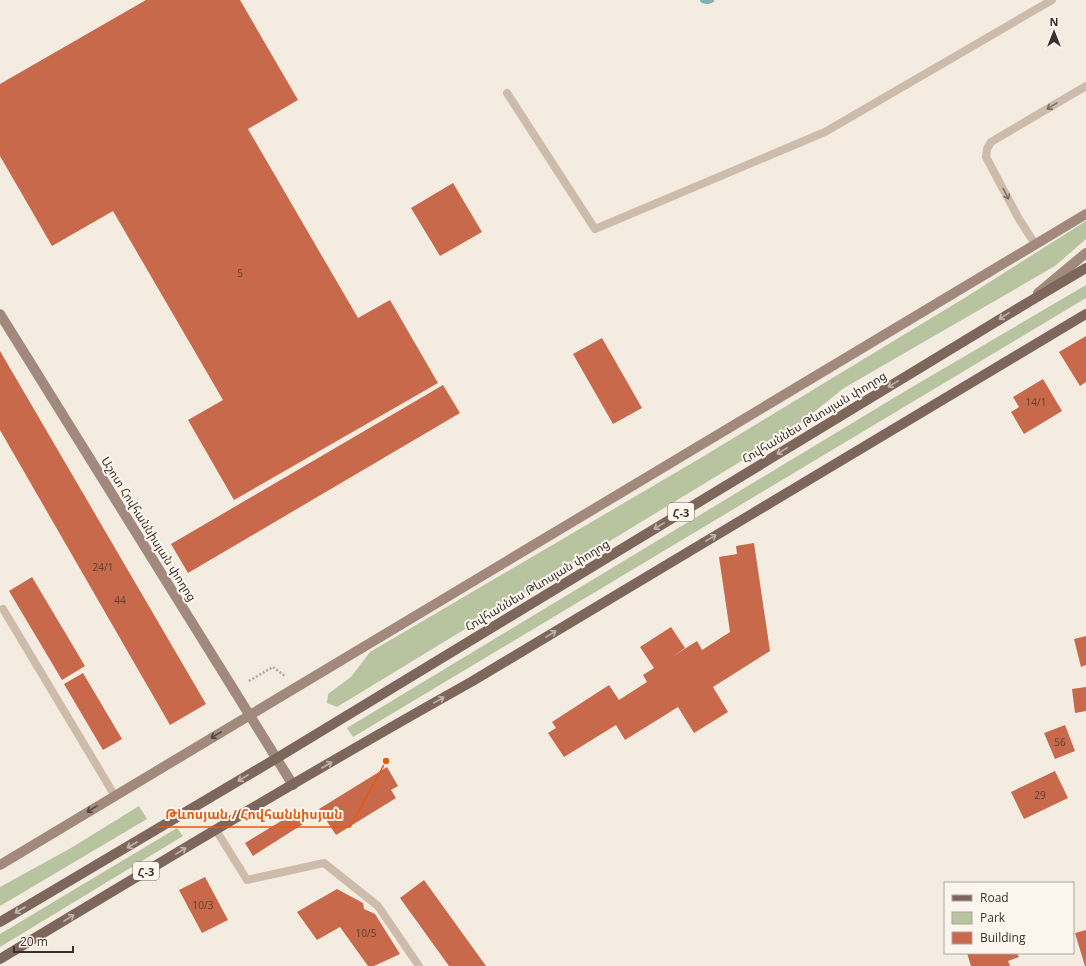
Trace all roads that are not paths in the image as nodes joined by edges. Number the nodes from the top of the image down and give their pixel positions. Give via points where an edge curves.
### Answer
1 (1052, 0) edge
2 (1086, 86) edge
3 (507, 93) dead end
4 (1086, 214) edge
5 (1035, 244) junction
6 (1086, 253) edge
7 (1086, 268) edge
8 (1027, 303) junction
9 (0, 314) edge
10 (1086, 314) edge
11 (3, 609) dead end
12 (249, 715) junction
13 (277, 758) junction
14 (293, 785) junction
15 (115, 796) junction
16 (216, 830) junction
17 (0, 865) edge
18 (0, 922) edge
19 (0, 959) edge
20 (418, 966) edge

1 - 3 lane via 825,132 594,229
2 -> 5 lane via 991,142 987,149 986,157
4 - 5 street
5 - 12 street
6 - 8 street
7 - 8 main road, Հովհաննես Թևոսյան փողոց / Հ-3
8 -> 13 main road, Հովհաննես Թևոսյան փողոց / Հ-3
9 - 12 street, Աշոտ Հովհաննիսյան փողոց
14 -> 10 main road, Հ-3 via 478,678
11 - 15 lane
12 - 13 street, Աշոտ Հովհաննիսյան փողոց
12 -> 15 street
13 - 14 street, Աշոտ Հովհաննիսյան փողոց
13 -> 18 main road, Հովհաննես Թևոսյան փողոց / Հ-3
14 - 16 main road, Հ-3
15 -> 17 street
19 -> 16 main road, Հ-3
16 - 20 lane via 247,880 324,864 378,906

